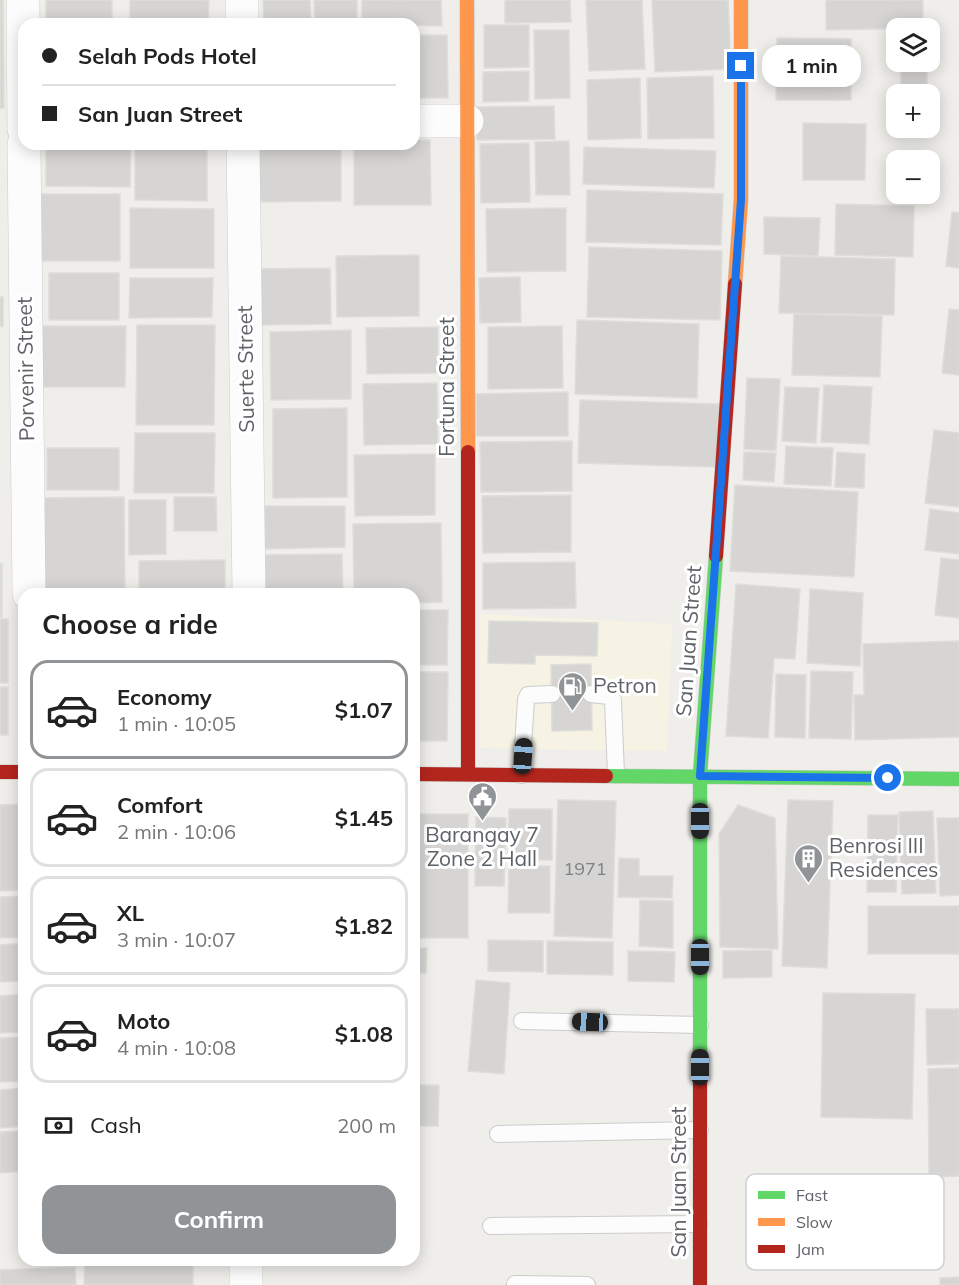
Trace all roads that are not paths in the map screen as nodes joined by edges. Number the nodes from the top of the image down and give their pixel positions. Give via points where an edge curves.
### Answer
1 (23, 0) edge
2 (242, 0) edge
3 (467, 0) edge
4 (741, 0) edge
5 (23, 18) edge
6 (242, 18) edge
7 (420, 121) edge
8 (467, 121) junction
9 (0, 122) edge
10 (18, 122) edge
11 (24, 150) edge
12 (243, 150) edge
13 (28, 588) edge
14 (249, 588) edge
15 (552, 694) dead end
16 (591, 694) dead end
17 (0, 772) edge
18 (18, 772) edge
19 (420, 774) edge
20 (468, 774) junction
21 (521, 775) junction
22 (616, 775) junction
23 (700, 776) junction
24 (959, 779) edge
25 (522, 1020) dead end
26 (700, 1025) junction
27 (700, 1130) junction
28 (498, 1134) dead end
29 (699, 1224) junction
30 (490, 1226) dead end
31 (246, 1266) edge
32 (516, 1284) edge
33 (246, 1285) edge
34 (588, 1285) edge
35 (700, 1285) edge

1 - 5 street
2 - 6 street
3 - 8 street, Fortuna Street
4 - 23 street, San Juan Street via 741,200
7 - 8 street
8 - 20 street, Fortuna Street
9 - 10 street
11 - 13 street, Porvenir Street
12 - 14 street, Suerte Street
15 - 21 lane via 535,693 526,700
16 - 22 lane via 613,700
17 - 18 street
19 - 20 street
20 - 21 street
21 - 22 street
22 - 23 street
23 - 24 street
23 - 26 street, San Juan Street
25 - 26 lane
26 - 27 street, San Juan Street
27 - 28 lane
27 - 29 street, San Juan Street
29 - 30 lane
29 - 35 street, San Juan Street
31 - 33 street
32 - 34 lane

